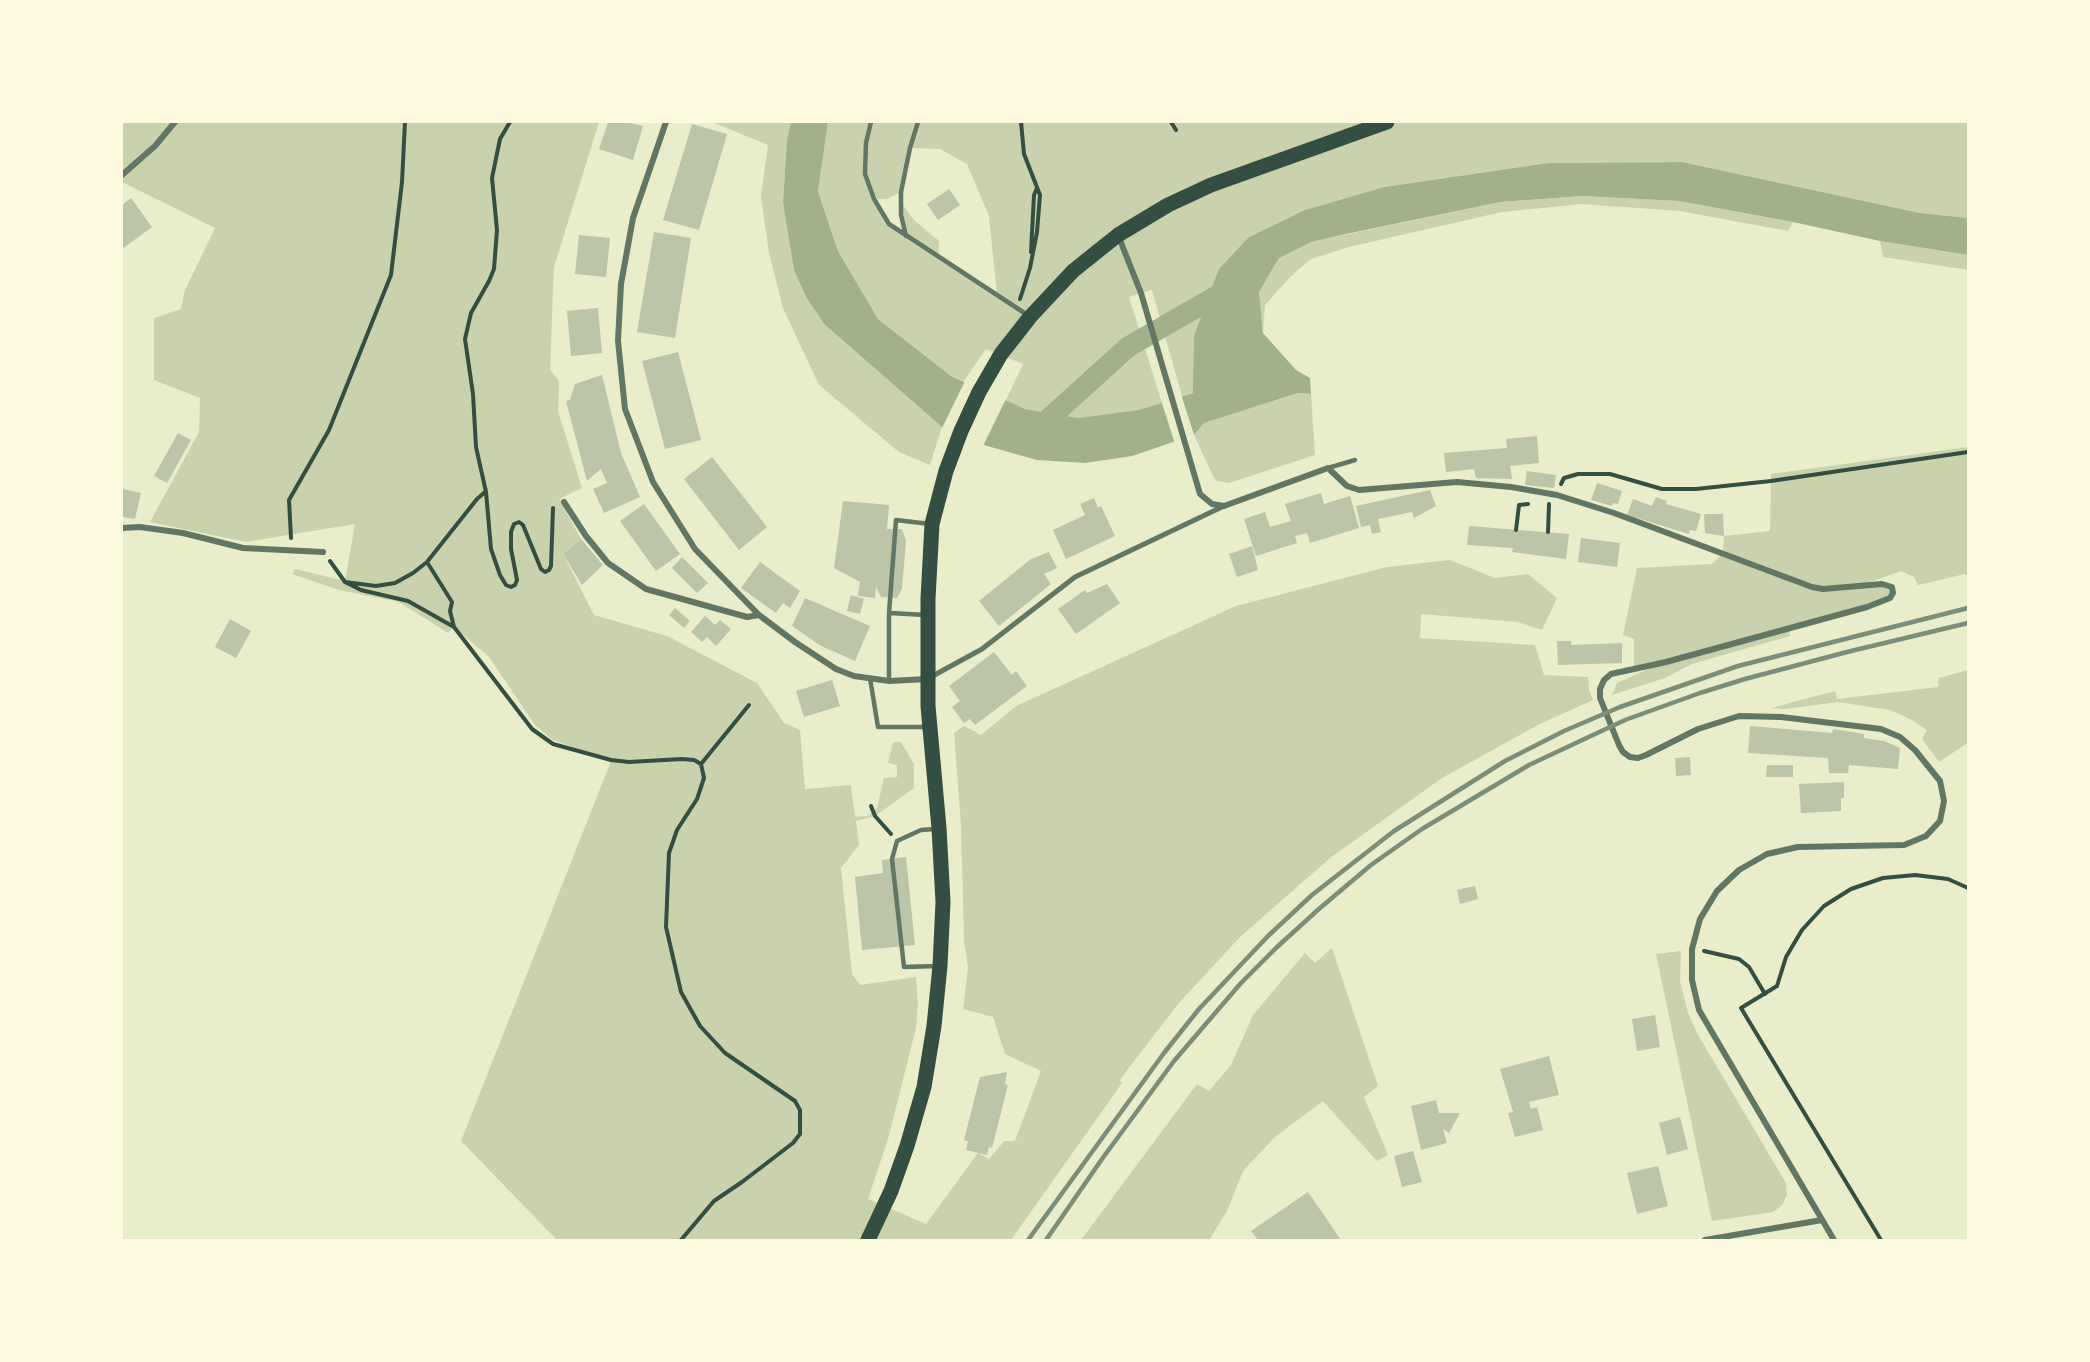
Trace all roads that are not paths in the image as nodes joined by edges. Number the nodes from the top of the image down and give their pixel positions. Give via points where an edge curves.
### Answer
1 (175, 122) edge
2 (666, 122) edge
3 (871, 122) edge
4 (918, 122) edge
5 (1387, 122) edge
6 (122, 175) edge
7 (1118, 235) junction
8 (906, 236) junction
9 (1023, 313) junction
10 (1355, 460) dead end
11 (1328, 468) junction
12 (564, 502) road end
13 (1224, 506) junction
14 (932, 524) junction
15 (122, 528) edge
16 (323, 552) road end
17 (889, 613) junction
18 (759, 615) junction
19 (928, 616) junction
20 (870, 678) junction
21 (928, 679) junction
22 (889, 681) junction
23 (930, 727) junction
24 (939, 828) junction
25 (940, 966) junction
26 (1822, 1220) junction
27 (868, 1240) edge
28 (1705, 1240) edge
29 (1834, 1240) edge

1 - 6 street
2 - 18 street via 633,218 621,284 618,341 625,409 653,482 695,549
3 - 8 lane via 866,174 874,200 889,224
4 - 8 lane via 900,192
5 - 7 main road via 1211,185
7 - 9 main road
7 - 13 street via 1141,293 1200,494 1212,504
8 - 9 lane
9 - 14 main road via 961,431
10 - 11 lane
11 - 13 street
11 - 26 street via 1347,486 1359,490 1457,482 1557,495 1812,587 1892,587 1893,593 1885,601 1611,674 1600,689 1619,745 1630,757 1638,758 1698,729 1739,716 1781,717 1881,729 1900,737 1915,750 1940,781 1944,801 1940,820 1926,836 1904,845 1798,847 1767,854 1739,870 1716,891 1700,919 1692,949 1692,980 1699,1010
12 - 18 street via 608,563 646,590 747,617
13 - 21 street via 1075,577 982,649
14 - 17 lane via 896,520
14 - 19 main road
15 - 16 street via 183,533 243,548
17 - 19 lane
17 - 22 lane
18 - 20 street via 836,669
19 - 21 main road
20 - 22 street
20 - 23 lane via 878,728
21 - 22 street
21 - 23 main road
23 - 24 main road
24 - 25 main road via 943,902
24 - 25 lane via 921,830 897,841 892,859 904,967
25 - 27 main road via 924,1087 891,1191
26 - 28 street
26 - 29 street

